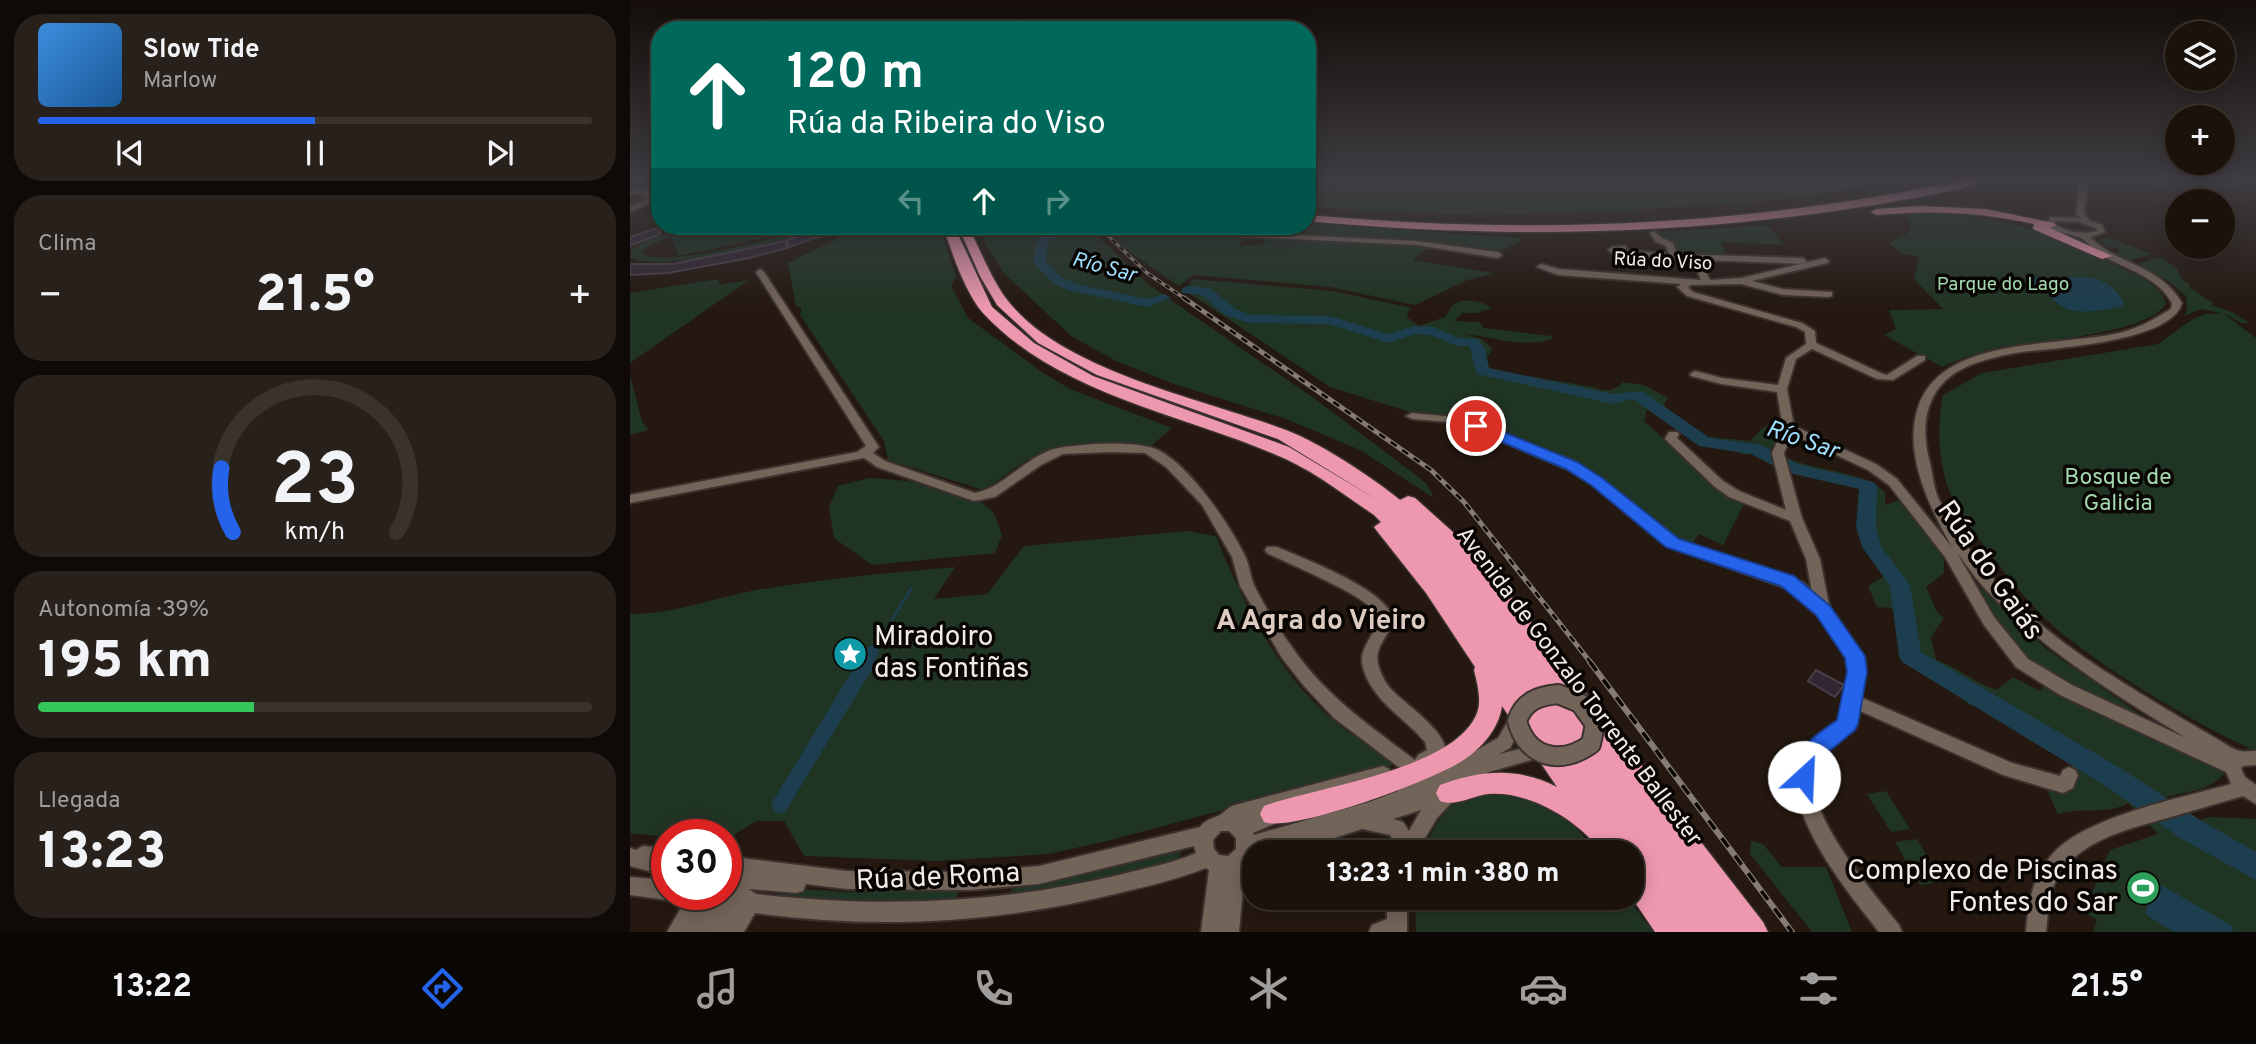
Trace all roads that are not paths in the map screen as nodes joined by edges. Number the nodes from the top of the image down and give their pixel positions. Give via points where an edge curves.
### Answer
1 (1354, 222) edge
2 (1414, 222) edge
3 (1623, 222) edge
4 (1723, 222) edge
5 (1737, 222) edge
6 (2012, 222) edge
7 (2039, 222) edge
8 (2088, 222) edge
9 (1709, 224) junction
10 (2050, 225) joint
11 (1654, 233) dead end
12 (952, 235) edge
13 (967, 235) edge
14 (1251, 235) edge
15 (2083, 235) junction
16 (1623, 248) dead end
17 (1499, 255) dead end
18 (1673, 255) junction
19 (1694, 256) junction
20 (2106, 256) junction
21 (1541, 267) dead end
22 (761, 272) dead end
23 (1741, 281) junction
24 (1707, 283) junction
25 (1687, 284) junction
26 (1829, 294) dead end
27 (1811, 345) junction
28 (1921, 358) dead end
29 (1695, 374) dead end
30 (1782, 389) junction
31 (1412, 416) dead end
32 (1789, 428) junction
33 (1673, 434) dead end
34 (1283, 435) junction
35 (865, 453) junction
36 (1336, 481) junction
37 (630, 499) edge
38 (1795, 518) junction
39 (1272, 550) dead end
40 (1823, 611) junction
41 (1482, 660) junction
42 (1853, 701) junction
43 (1588, 714) junction
44 (1517, 722) junction
45 (1536, 752) junction
46 (2242, 761) edge
47 (1410, 766) junction
48 (2069, 775) dead end
49 (1440, 785) junction
50 (2250, 792) edge
51 (1270, 820) junction
52 (1357, 823) junction
53 (1404, 840) edge
54 (1413, 840) edge
55 (1606, 840) edge
56 (1608, 840) edge
57 (1229, 846) junction
58 (630, 855) edge
59 (651, 857) edge
60 (651, 862) edge
61 (630, 886) edge
62 (651, 888) edge
63 (742, 888) edge
64 (1644, 891) edge
65 (742, 892) edge
66 (700, 910) edge
67 (709, 910) edge
68 (718, 910) edge
69 (728, 910) edge
70 (1394, 910) edge
71 (1390, 930) edge
72 (677, 932) edge
73 (694, 932) edge
74 (713, 932) edge
75 (733, 932) edge
76 (1212, 932) edge
77 (1229, 932) edge
78 (1673, 932) edge
79 (1700, 932) edge
80 (1728, 932) edge
81 (1753, 932) edge
82 (1892, 932) edge
83 (2036, 932) edge

1 - 9 highway via 1484,229
2 - 3 highway
4 - 9 highway
5 - 9 highway
6 - 20 highway via 2038,228
7 - 10 highway
8 - 15 street via 2101,232
10 - 15 street
11 - 18 street via 1670,245
12 - 36 highway, Avenida de Gonzalo Torrente Ballester via 988,309 1030,346 1088,379 1283,452
13 - 34 highway, Avenida de Gonzalo Torrente Ballester via 1004,305 1043,340 1102,372
14 - 17 street via 1417,243
15 - 20 street
16 - 18 street via 1612,250
18 - 19 street
19 - 23 street, Rúa do Viso via 1825,261
19 - 24 street
20 - 46 street via 2167,288 2177,303 2175,310 2121,334 1994,354 1942,377 1922,410 1923,472 1961,549 2021,615 2113,685
21 - 25 street, Rúa do Viso
22 - 35 street via 873,447
23 - 24 street, Rúa do Viso
23 - 26 street via 1783,292
24 - 25 street, Rúa do Viso
25 - 27 street via 1682,287 1689,294 1805,327
27 - 28 street via 1889,378
27 - 30 street via 1791,358
29 - 30 street
30 - 32 street
31 - 40 street via 1461,420 1571,466 1672,543 1787,581
32 - 38 street via 1778,449
32 - 46 street, Rúa do Gaiás via 1872,467 1893,482 1951,555 1989,621 2022,663 2066,690
33 - 38 street via 1671,439 1719,484
34 - 43 highway via 1316,446 1400,495 1439,527 1520,621
34 - 80 highway, Avenida de Gonzalo Torrente Ballester via 1355,477 1415,522 1470,585
35 - 37 street
35 - 47 street via 881,464 974,497 990,494 1037,461 1061,451 1148,450 1170,464 1207,503 1239,557 1247,586 1310,682 1340,713
36 - 41 highway via 1388,532
36 - 79 highway, Avenida de Gonzalo Torrente Ballester via 1381,511 1440,572
38 - 40 street via 1813,559
39 - 47 street via 1382,609 1385,625 1370,651 1372,670 1396,707 1424,728 1437,748 1436,754
40 - 42 street via 1855,656
41 - 51 highway via 1492,699 1483,729 1466,747 1396,779
41 - 56 highway
42 - 48 street via 2009,770 2063,785
42 - 82 street via 1847,724 1807,761 1807,796 1822,834
43 - 44 street, bridge via 1558,694 1534,698 1519,712
43 - 45 street, bridge via 1591,744 1561,758
43 - 81 highway
44 - 45 street, bridge via 1521,738
44 - 49 street, Rúa de Roma via 1504,743
45 - 49 street, Rúa de Roma via 1487,765
46 - 50 street
47 - 51 street, Rúa de Roma
49 - 51 street, Rúa de Roma
49 - 52 street, Rúa de Roma
49 - 54 street
49 - 55 highway via 1513,781 1538,788
50 - 83 street via 2124,821 2085,837 2055,862 2039,901
51 - 52 street, Rúa de Roma via 1313,836
51 - 57 street, Rúa de Roma
51 - 57 street, Rúa de Roma via 1248,816
52 - 53 street via 1396,828
57 - 63 street, Rúa de Roma via 1207,834 1039,875
57 - 65 street, Rúa de Roma via 1113,886 999,908 819,909
57 - 76 street
57 - 77 street
58 - 59 street
58 - 60 street
61 - 62 street
64 - 78 highway
66 - 72 street
67 - 73 street
68 - 74 street
69 - 75 street
70 - 71 street

